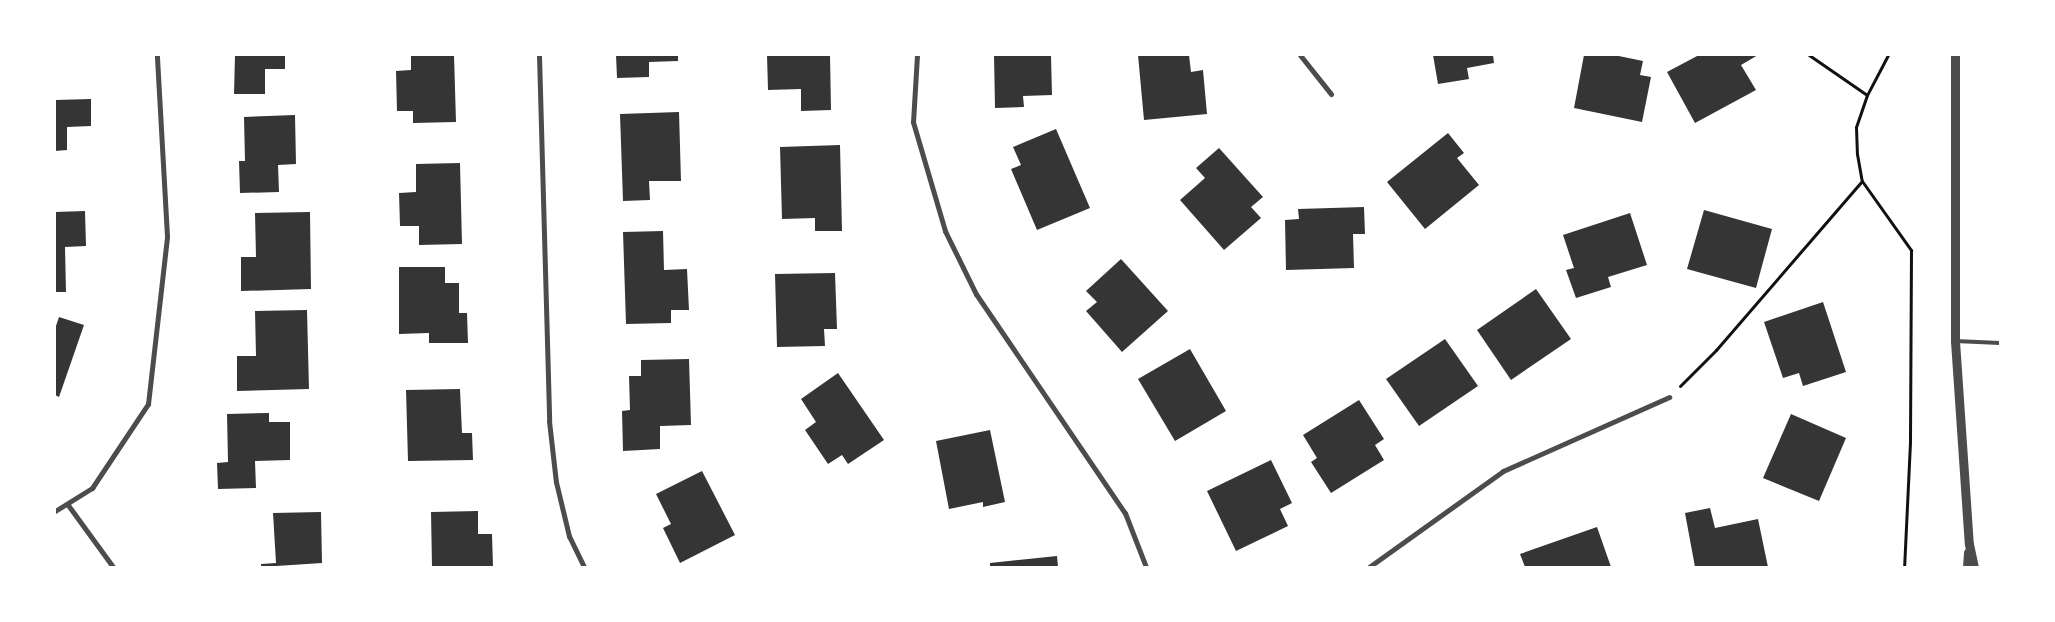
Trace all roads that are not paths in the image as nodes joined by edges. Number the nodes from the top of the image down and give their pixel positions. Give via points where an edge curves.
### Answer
1 (157, 55) edge
2 (539, 55) edge
3 (917, 55) edge
4 (1300, 55) edge
5 (1956, 55) edge
6 (1331, 94) dead end
7 (1955, 341) junction
8 (2000, 343) edge
9 (1669, 397) road end
10 (68, 506) junction
11 (55, 511) edge
12 (1969, 544) junction
13 (113, 567) edge
14 (584, 567) edge
15 (1146, 567) edge
16 (1370, 567) edge
17 (1966, 567) edge
18 (1974, 567) edge

1 - 10 street via 167,236 148,404 92,488
2 - 14 street via 549,421 556,482 569,536
3 - 15 street via 913,122 946,231 976,294 1125,513
4 - 6 street
5 - 7 street
7 - 8 lane
7 - 12 street
9 - 16 street via 1503,471
10 - 11 street
10 - 13 street
12 - 17 street
12 - 18 street

